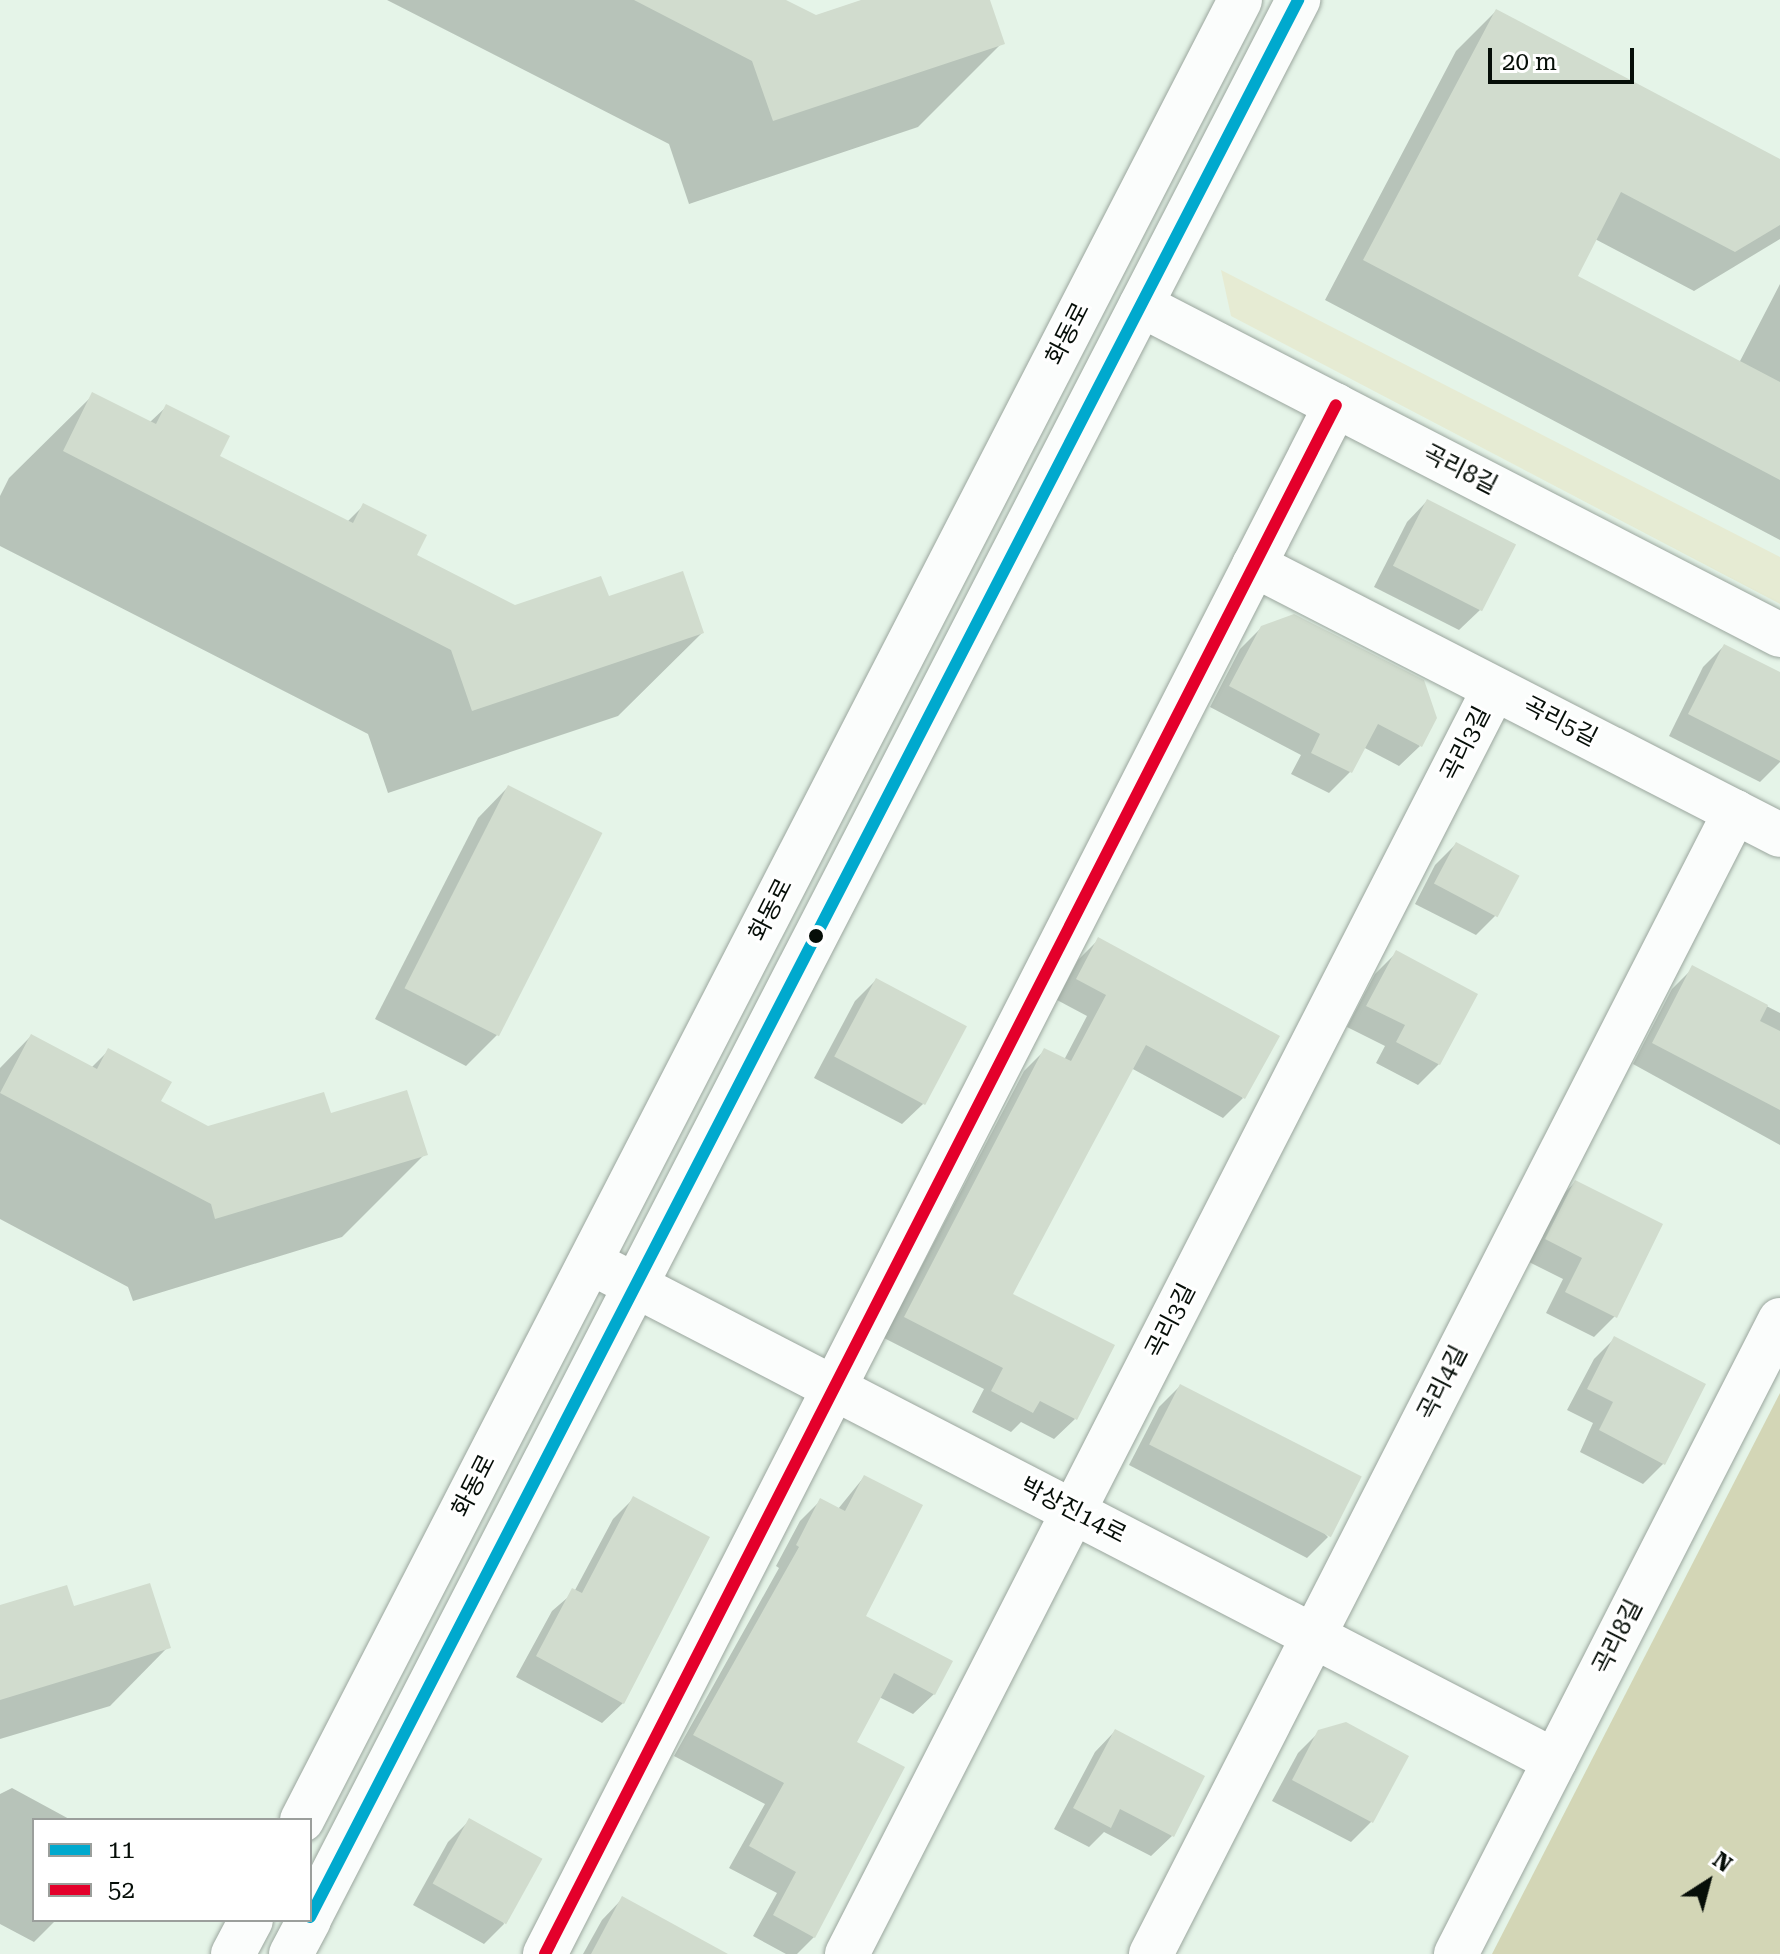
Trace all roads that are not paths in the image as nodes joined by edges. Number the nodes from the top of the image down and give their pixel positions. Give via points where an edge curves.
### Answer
1 (1240, 0) edge
2 (1298, 0) edge
3 (1141, 305) junction
4 (1336, 405) junction
5 (1254, 565) junction
6 (1780, 635) edge
7 (1494, 689) junction
8 (1735, 812) junction
9 (1780, 835) edge
10 (590, 1262) junction
11 (636, 1285) junction
12 (1780, 1320) edge
13 (834, 1388) junction
14 (1073, 1512) junction
15 (1314, 1636) junction
16 (1555, 1761) junction
17 (303, 1818) edge
18 (312, 1913) edge
19 (250, 1922) edge
20 (307, 1922) edge
21 (233, 1954) edge
22 (291, 1954) edge
23 (545, 1954) edge
24 (847, 1954) edge
25 (1151, 1954) edge
26 (1456, 1954) edge

1 - 10 street, 화동로
2 - 3 street
3 - 4 street, 곡리8길
3 - 11 street
4 - 5 street
4 - 6 street, 곡리8길
5 - 7 street, 곡리5길
5 - 13 street
7 - 8 street, 곡리5길
7 - 14 street, 곡리3길
8 - 9 street, 곡리5길
8 - 15 street, 곡리4길
10 - 11 street, 박상진14로
10 - 17 street, 화동로
11 - 13 street, 박상진14로
11 - 18 street
12 - 16 street, 곡리8길
13 - 14 street, 박상진14로
13 - 23 street
14 - 15 street, 박상진14로
14 - 24 street, 곡리3길
15 - 16 street, 박상진14로
15 - 25 street, 곡리4길
16 - 26 street, 곡리8길
19 - 21 street
20 - 22 street

